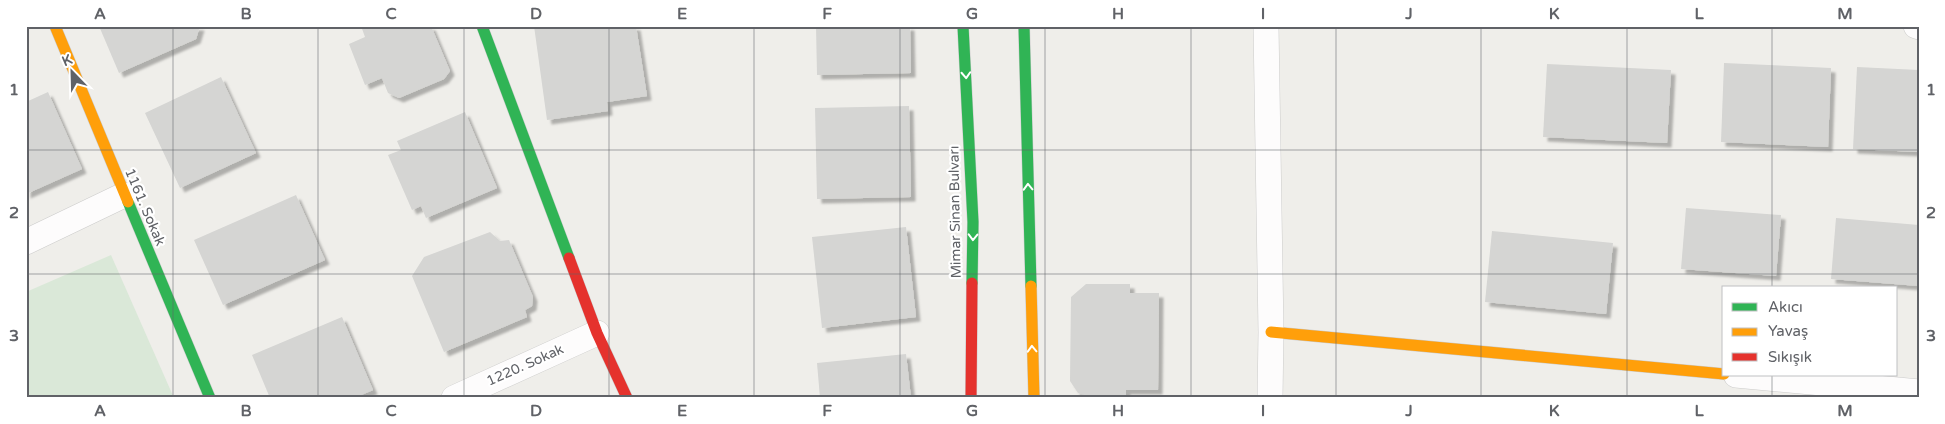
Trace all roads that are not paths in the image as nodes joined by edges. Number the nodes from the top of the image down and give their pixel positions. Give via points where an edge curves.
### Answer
1 (55, 26) edge
2 (482, 26) edge
3 (963, 26) edge
4 (1024, 26) edge
5 (1266, 26) edge
6 (124, 195) junction
7 (26, 242) edge
8 (1271, 332) junction
9 (597, 333) junction
10 (1722, 374) edge
11 (1747, 376) edge
12 (1919, 392) edge
13 (210, 398) edge
14 (454, 398) edge
15 (627, 398) edge
16 (971, 398) edge
17 (1034, 398) edge
18 (1270, 398) edge

1 - 6 street, 1161. Sokak
2 - 9 street
3 -> 16 street, Mimar Sinan Bulvarı via 973,222
17 -> 4 street
5 - 8 street
6 - 7 street
6 - 13 street, 1161. Sokak
8 - 10 street
8 - 18 street
9 - 14 street, 1220. Sokak
9 - 15 street
11 - 12 street

